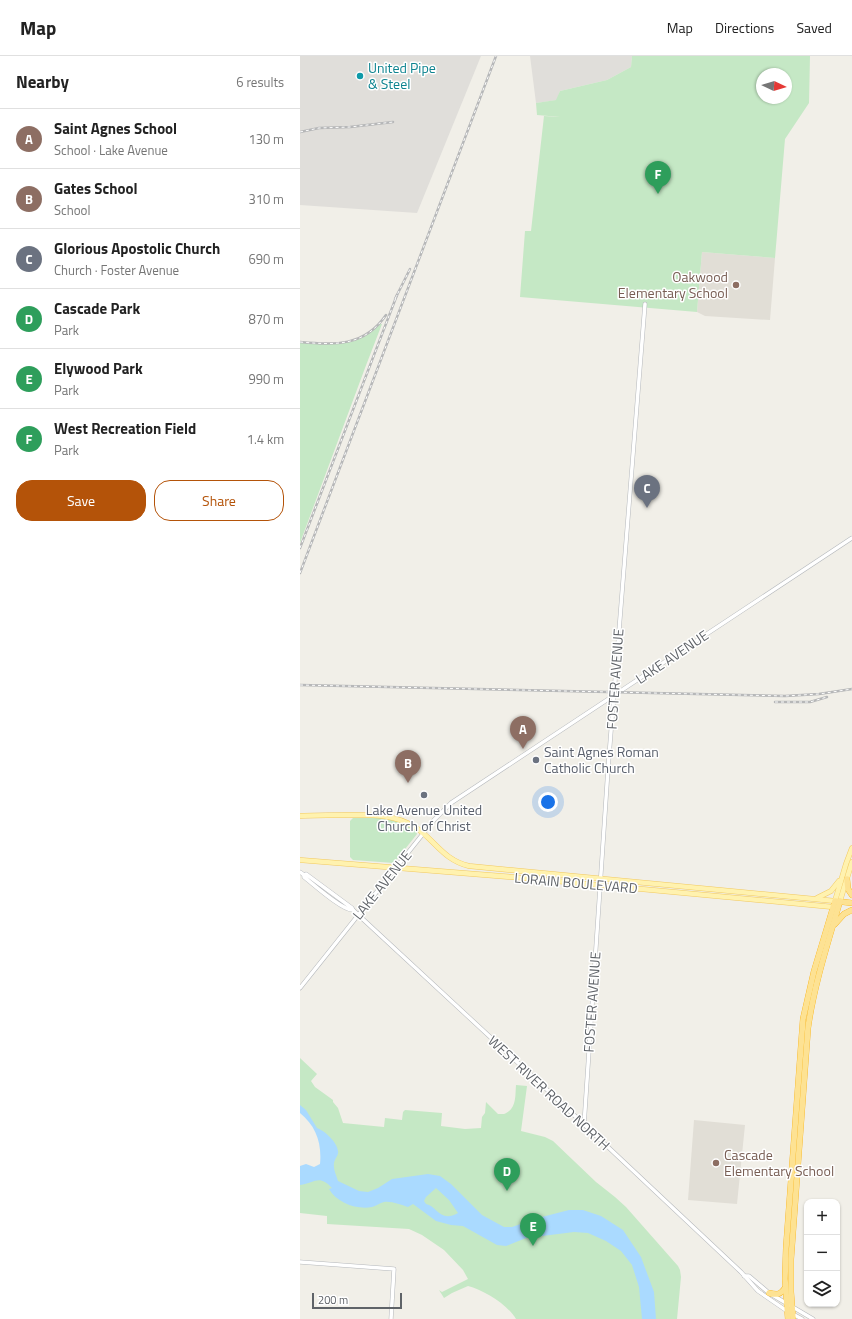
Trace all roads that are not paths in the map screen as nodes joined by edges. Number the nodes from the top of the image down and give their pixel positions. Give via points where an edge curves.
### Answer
1 (645, 304) dead end
2 (852, 538) edge
3 (614, 695) junction
4 (300, 816) edge
5 (423, 834) junction
6 (852, 848) edge
7 (300, 860) edge
8 (852, 862) edge
9 (396, 868) junction
10 (843, 872) junction
11 (302, 873) edge
12 (600, 878) junction
13 (847, 879) junction
14 (600, 885) junction
15 (852, 895) edge
16 (814, 899) junction
17 (838, 901) junction
18 (852, 902) edge
19 (836, 907) junction
20 (852, 909) edge
21 (358, 914) junction
22 (833, 928) junction
23 (300, 988) edge
24 (584, 1125) junction
25 (300, 1262) edge
26 (744, 1276) junction
27 (785, 1288) junction
28 (769, 1293) junction
29 (786, 1303) junction
30 (793, 1306) junction
31 (787, 1311) junction
32 (793, 1317) edge
33 (390, 1319) edge
34 (788, 1319) edge
35 (802, 1319) edge
36 (813, 1319) edge

1 - 3 street, FOSTER AVENUE
2 - 3 street, LAKE AVENUE
3 - 5 street, LAKE AVENUE via 452,802
3 - 12 street, FOSTER AVENUE
4 - 5 main road via 388,816 404,821
5 - 9 street, LAKE AVENUE
5 - 12 main road, LORAIN BOULEVARD via 452,860 462,864
6 - 10 main road
7 - 9 main road, LORAIN BOULEVARD
8 - 13 main road
9 - 14 main road, LORAIN BOULEVARD
9 - 21 street, LAKE AVENUE
10 - 16 main road via 831,891
10 - 17 main road
11 - 21 street, WEST RIVER ROAD NORTH via 342,906
12 - 14 street, FOSTER AVENUE
12 - 16 main road, LORAIN BOULEVARD
13 - 15 highway via 848,889
13 - 17 main road
14 - 19 main road, LORAIN BOULEVARD
14 - 24 street, FOSTER AVENUE
16 - 17 main road, LORAIN BOULEVARD
17 - 18 highway, LORAIN BOULEVARD
17 - 19 highway
19 - 20 highway, LORAIN BOULEVARD
19 - 22 highway
19 - 27 highway via 811,983 803,1019 786,1241
20 - 22 highway via 839,918
21 - 23 street, LAKE AVENUE
21 - 24 street, WEST RIVER ROAD NORTH
22 - 30 highway via 813,996 808,1028 792,1238
24 - 26 street, WEST RIVER ROAD NORTH
25 - 33 street via 394,1269
26 - 28 street, WEST RIVER ROAD NORTH via 749,1276
26 - 31 street, WEST RIVER ROAD NORTH via 758,1291
27 - 28 highway via 778,1295
27 - 29 highway
28 - 29 street, WEST RIVER ROAD NORTH
29 - 30 street, WEST RIVER ROAD NORTH
29 - 31 highway
30 - 32 highway
30 - 36 street, WEST RIVER ROAD NORTH
31 - 32 street, WEST RIVER ROAD NORTH
31 - 34 highway
32 - 35 street, WEST RIVER ROAD NORTH

